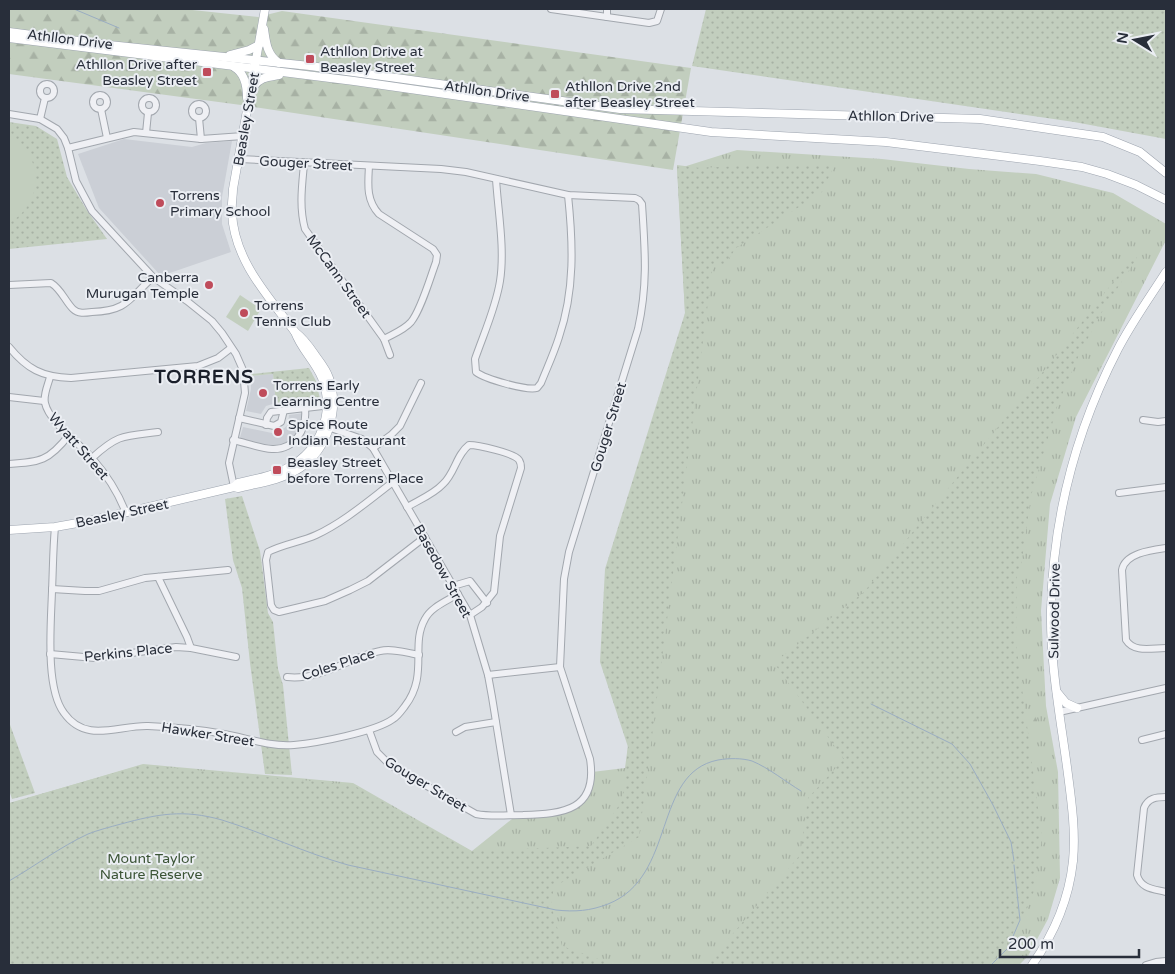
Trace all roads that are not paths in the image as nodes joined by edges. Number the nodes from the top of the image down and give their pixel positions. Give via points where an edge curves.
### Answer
1 (266, 9) edge
2 (551, 9) edge
3 (607, 9) edge
4 (661, 9) edge
5 (607, 17) junction
6 (264, 18) junction
7 (9, 32) edge
8 (9, 38) edge
9 (260, 45) junction
10 (218, 56) junction
11 (257, 60) junction
12 (279, 63) junction
13 (233, 66) junction
14 (255, 69) junction
15 (289, 73) junction
16 (252, 88) junction
17 (45, 98) dead end
18 (248, 108) junction
19 (101, 109) dead end
20 (148, 113) dead end
21 (9, 114) edge
22 (199, 118) dead end
23 (40, 119) junction
24 (146, 133) junction
25 (243, 136) junction
26 (107, 138) junction
27 (201, 139) junction
28 (68, 148) junction
29 (239, 160) junction
30 (304, 164) junction
31 (369, 166) junction
32 (1166, 173) edge
33 (496, 179) junction
34 (568, 195) junction
35 (1166, 200) edge
36 (1166, 272) edge
37 (153, 277) junction
38 (9, 285) edge
39 (384, 339) junction
40 (9, 348) edge
41 (231, 348) junction
42 (390, 355) dead end
43 (50, 377) junction
44 (422, 383) dead end
45 (9, 397) edge
46 (44, 401) junction
47 (330, 405) junction
48 (305, 408) junction
49 (284, 410) junction
50 (239, 418) junction
51 (1143, 420) dead end
52 (1166, 421) edge
53 (266, 425) junction
54 (327, 426) junction
55 (158, 432) dead end
56 (69, 435) junction
57 (233, 440) junction
58 (373, 448) junction
59 (92, 458) junction
60 (9, 464) edge
61 (393, 482) junction
62 (234, 487) junction
63 (1166, 487) edge
64 (1119, 493) dead end
65 (407, 508) junction
66 (126, 513) junction
67 (55, 527) junction
68 (9, 530) edge
69 (425, 537) junction
70 (1166, 548) edge
71 (228, 570) dead end
72 (158, 577) junction
73 (453, 586) junction
74 (52, 589) junction
75 (458, 594) junction
76 (486, 603) junction
77 (470, 615) junction
78 (191, 648) junction
79 (1166, 648) edge
80 (50, 654) junction
81 (419, 655) junction
82 (236, 656) dead end
83 (560, 667) junction
84 (488, 674) junction
85 (288, 677) dead end
86 (1166, 688) edge
87 (1056, 690) junction
88 (1077, 708) junction
89 (1059, 712) junction
90 (496, 722) junction
91 (369, 730) junction
92 (456, 732) dead end
93 (1166, 734) edge
94 (1142, 740) dead end
95 (1166, 797) edge
96 (511, 815) junction
97 (1166, 892) edge
98 (1166, 961) edge
99 (1032, 965) edge
100 (1146, 965) edge

1 - 6 main road, Beasley Street
2 - 5 street
3 - 5 street
4 - 5 street via 654,22
6 - 9 main road, Beasley Street
6 - 12 main road via 269,53
7 - 10 main road, Athllon Drive
8 - 13 main road, Athllon Drive
9 - 10 main road via 237,54
9 - 11 main road, Beasley Street
10 - 11 main road, Athllon Drive
11 - 12 main road, Athllon Drive
11 - 14 main road, Beasley Street
12 - 32 main road, Athllon Drive via 620,109 989,120 1113,140 1140,152
13 - 14 main road, Athllon Drive
13 - 18 main road via 246,82
14 - 15 main road, Athllon Drive
14 - 16 main road, Beasley Street
15 - 16 main road via 265,77
15 - 35 main road, Athllon Drive via 711,132 886,142 1055,163 1107,174 1136,184
16 - 18 main road, Beasley Street
17 - 23 street
18 - 25 main road, Beasley Street
19 - 26 street
20 - 24 street
21 - 23 street
22 - 27 street
23 - 28 street via 57,129
24 - 26 street via 134,132
24 - 27 street
25 - 27 street
25 - 29 main road, Beasley Street
26 - 28 street
28 - 37 street via 76,181 87,202
29 - 30 street, Gouger Street
29 - 47 main road, Beasley Street via 232,212 238,246 246,264 325,370 332,390
30 - 31 street, Gouger Street
30 - 39 street, McCann Street via 301,205 305,229
31 - 33 street, Gouger Street via 441,169
31 - 39 street via 372,206 379,214 433,248 437,255 416,314 407,325
33 - 34 street, Gouger Street
33 - 34 street via 500,280 475,359 476,372 488,379 529,388 537,388 541,383 568,303 572,256
34 - 83 street, Gouger Street via 640,200 646,287 638,329 569,552 564,579
36 - 87 main road, Sulwood Drive via 1108,369 1084,427 1068,479 1057,532 1052,585
37 - 38 street via 122,307 104,312 78,313 51,283
37 - 41 street via 212,321
39 - 42 street, McCann Street
40 - 43 street via 29,366
41 - 43 street via 218,358 198,366 71,378
41 - 50 street via 244,373 245,393
43 - 46 street, Wyatt Street
44 - 58 street via 400,426
45 - 46 street
46 - 56 street, Wyatt Street via 51,416
47 - 48 street
47 - 54 main road, Beasley Street
48 - 49 street
48 - 57 street via 301,432 286,446 270,449
49 - 53 street via 271,412
49 - 53 street via 279,423
50 - 53 street
50 - 57 street
51 - 52 street
54 - 58 street, Basedow Street via 362,438
54 - 62 main road, Beasley Street via 320,447 296,470 279,478
55 - 59 street via 116,438
56 - 59 street, Wyatt Street
56 - 60 street via 46,458
57 - 62 street via 229,463
58 - 61 street, Basedow Street
59 - 66 street, Wyatt Street via 120,497
61 - 65 street, Basedow Street
61 - 69 street via 336,525 268,552 270,605 279,612 325,601 368,581
62 - 66 main road, Beasley Street
63 - 64 street
65 - 69 street, Basedow Street
65 - 76 street via 443,484 469,446 518,458 521,468 500,536 494,592
66 - 67 main road, Beasley Street
67 - 68 main road, Beasley Street
67 - 74 street, Hawker Street
69 - 73 street, Basedow Street
70 - 79 street via 1128,559 1122,570 1126,640 1135,648
71 - 72 street
72 - 74 street via 99,591
72 - 78 street
73 - 75 street, Basedow Street
73 - 76 street via 470,580
74 - 80 street, Hawker Street
75 - 77 street, Basedow Street
75 - 81 street, Hawker Street via 425,617 420,632
76 - 77 street
77 - 84 street, Basedow Street
78 - 80 street, Perkins Place via 176,647 95,658
78 - 82 street, Perkins Place
80 - 91 street, Hawker Street via 59,705 70,721 91,731 155,726 294,745
81 - 85 street, Coles Place via 379,651 342,666 307,676
81 - 91 street, Hawker Street via 418,679 408,702 393,719
83 - 84 street
83 - 96 street, Gouger Street via 590,759 590,786 575,806 565,811
84 - 90 street, Basedow Street
86 - 88 street
87 - 88 main road via 1063,701
87 - 89 main road, Sulwood Drive
88 - 89 street
89 - 99 main road, Sulwood Drive via 1072,806 1073,862 1060,914 1048,942
90 - 92 street via 465,727
90 - 96 street, Basedow Street
91 - 96 street, Gouger Street via 377,752 390,765 476,814
93 - 94 street
95 - 97 street via 1152,799 1144,808 1137,875 1144,886
98 - 100 street

